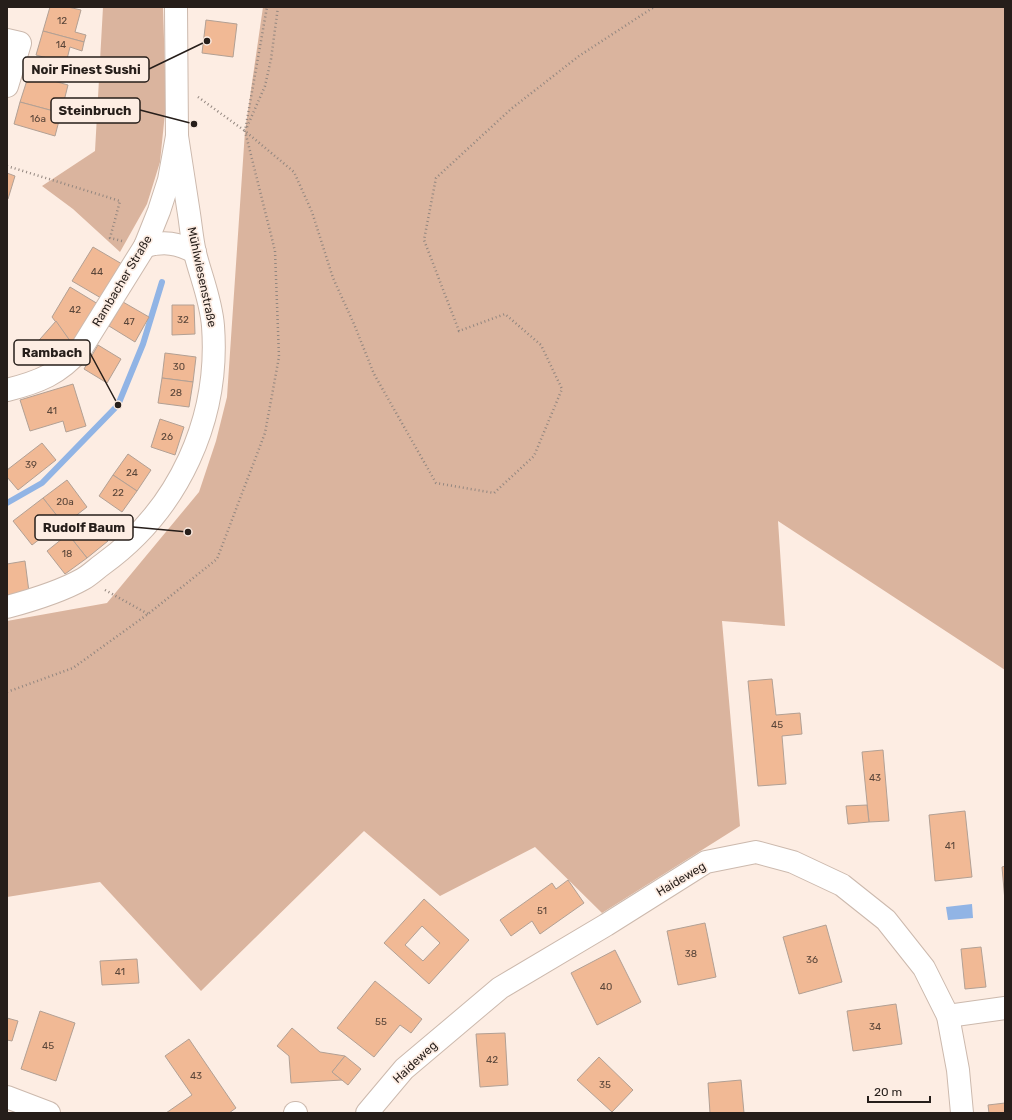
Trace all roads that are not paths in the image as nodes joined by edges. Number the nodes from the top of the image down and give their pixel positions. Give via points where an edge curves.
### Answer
1 (176, 7) edge
2 (7, 40) edge
3 (7, 86) edge
4 (177, 136) junction
5 (145, 246) junction
6 (195, 252) junction
7 (7, 390) edge
8 (7, 607) edge
9 (1005, 1008) edge
10 (948, 1016) junction
11 (7, 1097) edge
12 (49, 1113) edge
13 (367, 1113) edge
14 (962, 1113) edge

1 - 4 main road, Rambacher Straße
2 - 3 main road via 20,43
4 - 5 main road, Rambacher Straße via 169,180
4 - 6 main road, Mühlwiesenstraße
5 - 6 main road via 170,243
5 - 7 main road, Rambacher Straße via 81,349 71,360 46,378
6 - 8 main road, Mühlwiesenstraße via 213,324 213,375 203,425 183,474 152,519 118,553 84,578 54,593
9 - 10 main road
10 - 13 main road, Haideweg via 924,968 886,920 842,885 793,862 756,852 706,862 606,926 500,988 404,1069
10 - 14 main road, Haideweg via 958,1070
11 - 12 main road

